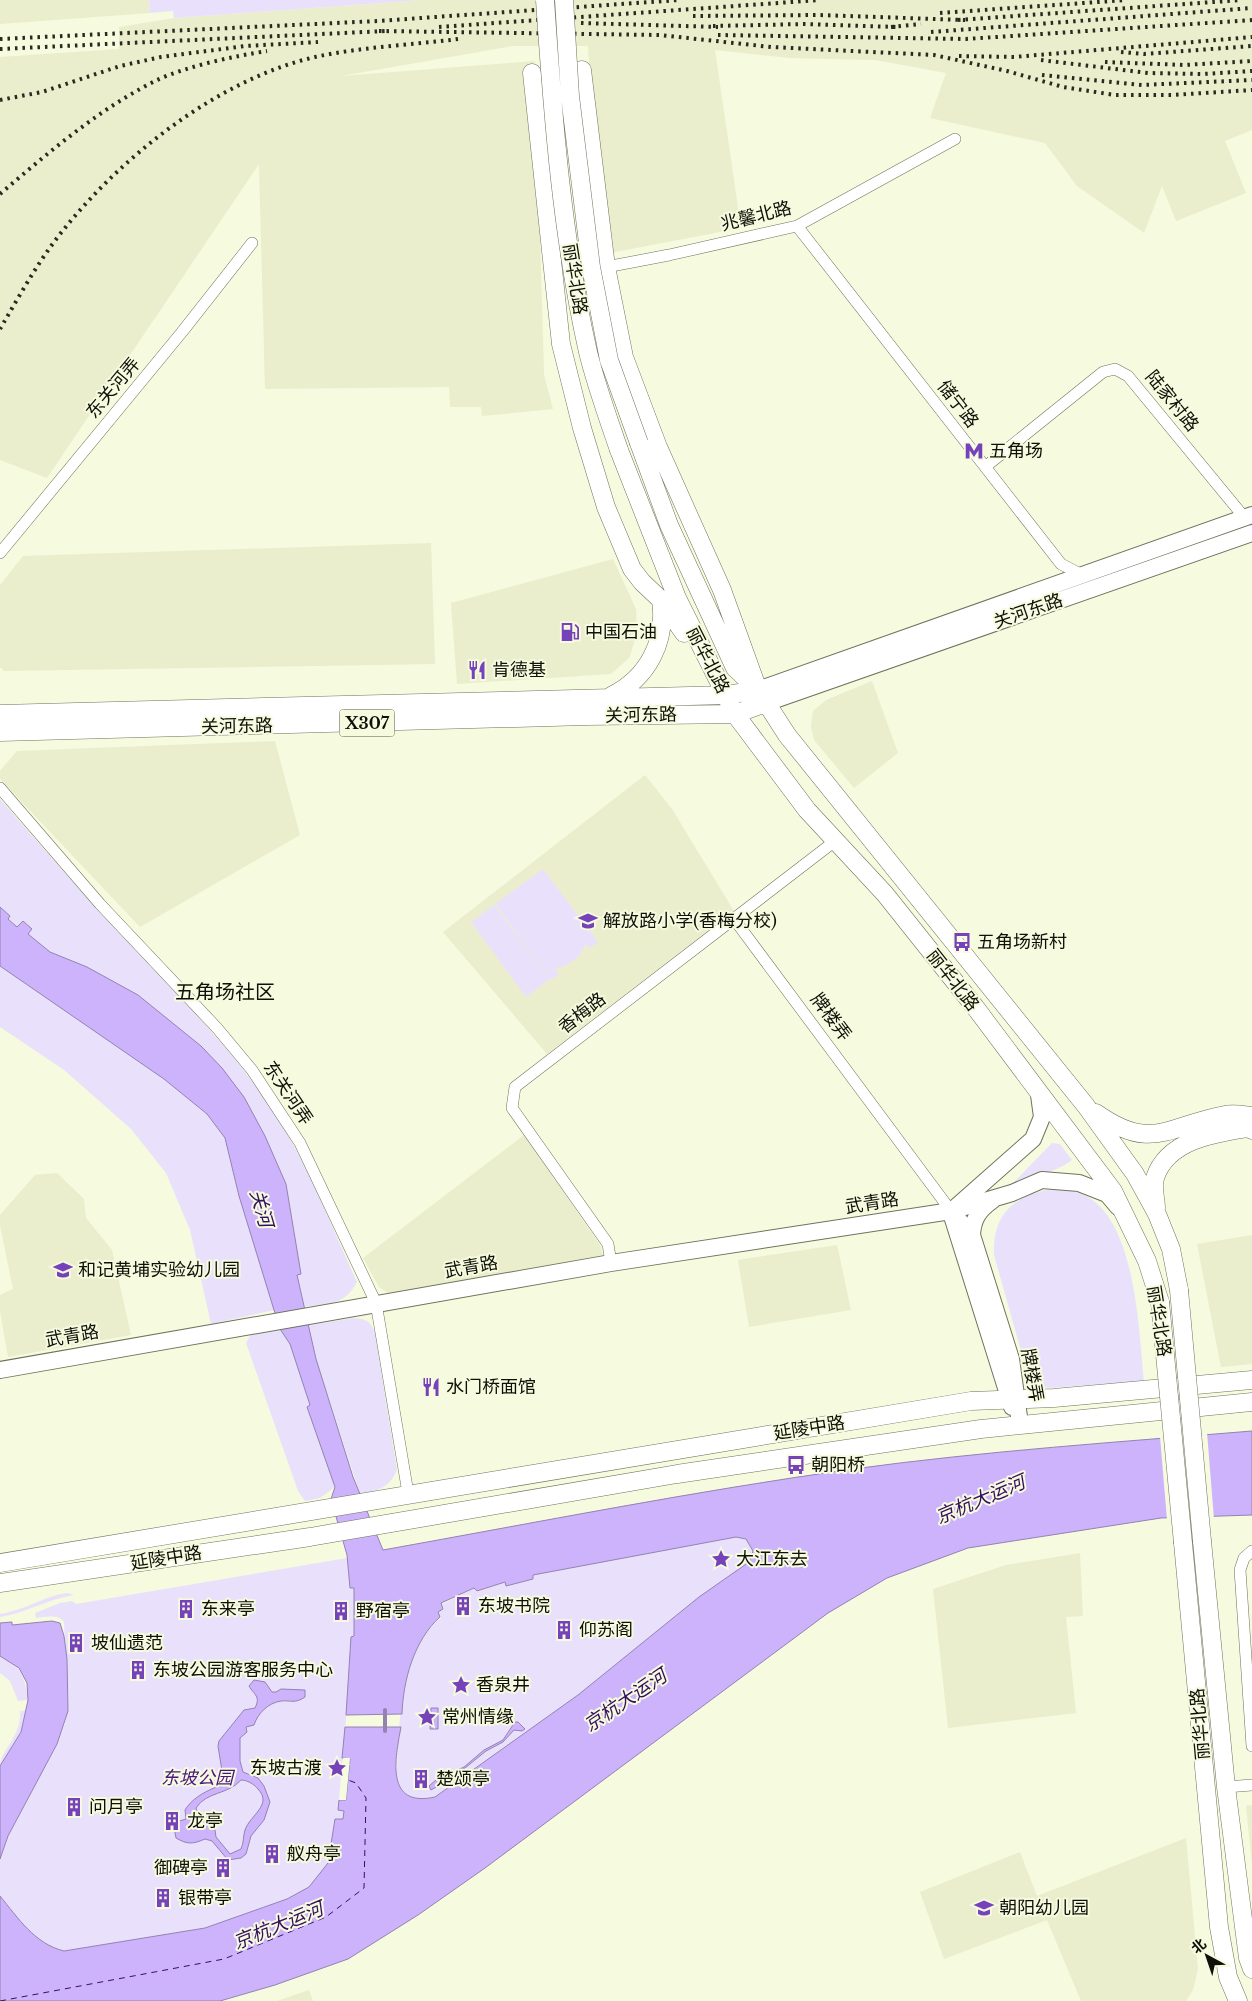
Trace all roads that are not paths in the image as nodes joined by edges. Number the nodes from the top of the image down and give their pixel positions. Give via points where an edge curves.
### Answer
1 (545, 0) edge
2 (564, 0) edge
3 (582, 70) dead end
4 (532, 72) dead end
5 (955, 139) dead end
6 (797, 226) junction
7 (252, 243) dead end
8 (606, 268) junction
9 (984, 467) junction
10 (1248, 516) edge
11 (650, 533) junction
12 (1252, 533) edge
13 (0, 553) edge
14 (1079, 575) junction
15 (1106, 583) junction
16 (661, 600) junction
17 (727, 695) junction
18 (762, 696) junction
19 (608, 697) junction
20 (0, 714) edge
21 (735, 714) junction
22 (0, 732) edge
23 (0, 788) edge
24 (835, 841) junction
25 (734, 919) junction
26 (1039, 1095) junction
27 (1086, 1106) junction
28 (1252, 1116) edge
29 (1252, 1130) edge
30 (997, 1197) junction
31 (951, 1211) junction
32 (1157, 1214) junction
33 (1129, 1221) junction
34 (972, 1235) junction
35 (611, 1263) junction
36 (376, 1303) junction
37 (0, 1370) edge
38 (1252, 1380) edge
39 (1013, 1400) junction
40 (1252, 1402) edge
41 (1020, 1424) junction
42 (408, 1493) junction
43 (1252, 1551) edge
44 (0, 1563) edge
45 (0, 1583) edge
46 (1252, 1746) edge
47 (1252, 1785) edge
48 (1226, 1787) junction
49 (1252, 1969) edge
50 (1238, 2001) edge

1 - 11 main road, 丽华北路, bridge via 553,119 574,279 588,354
2 - 18 main road, 丽华北路, bridge via 570,96 591,268 610,360 669,525 735,668
3 - 8 main road
4 - 16 main road via 561,344 606,507 632,569
5 - 6 street, 兆馨北路
6 - 8 street, 兆馨北路
6 - 9 street, 储宁路
7 - 13 street, 东关河弄
8 - 18 main road via 624,357 658,447 722,590
9 - 10 street, 陆家村路 via 1103,372 1115,369 1128,376
9 - 14 street, 储宁路 via 1061,564
10 - 14 street, 关河东路 / X307
11 - 16 main road
11 - 17 main road, 丽华北路 via 711,670
12 - 15 street, 关河东路 / X307
14 - 15 street, 储宁路
14 - 18 street, 关河东路 / X307
15 - 18 street, 关河东路 / X307
16 - 17 main road
16 - 19 main road via 663,615 657,648 642,674 626,689
17 - 18 main road, 关河东路 / X307
17 - 19 main road, 关河东路 / X307
17 - 21 main road, 丽华北路
18 - 21 main road, 关河东路 / X307
18 - 27 main road, 丽华北路 via 787,735 857,824
19 - 20 main road, 关河东路 / X307
21 - 22 main road, 关河东路 / X307
21 - 24 main road, 丽华北路 via 807,810
23 - 36 street, 东关河弄 via 100,904 217,1028 252,1070 300,1143
24 - 25 street, 香梅路
24 - 26 main road, 丽华北路 via 891,901
25 - 31 street, 牌楼弄
25 - 35 street, 香梅路 via 515,1087 512,1108 608,1244
26 - 31 street via 1042,1117 1033,1139
26 - 33 main road, 丽华北路 via 1113,1191
27 - 28 main road via 1111,1124 1133,1133 1162,1133 1226,1114
27 - 32 main road, 丽华北路 via 1135,1174
29 - 32 main road via 1207,1134 1168,1155 1154,1178
30 - 31 street, 武青路
30 - 33 street, 武青路 via 1042,1180 1078,1183 1107,1194
30 - 34 street via 981,1208 973,1222
31 - 34 street, 牌楼弄
31 - 35 street, 武青路
31 - 39 street, 牌楼弄
32 - 48 main road, 丽华北路, bridge via 1171,1249 1179,1290
33 - 50 main road, 丽华北路, bridge via 1147,1261 1160,1302 1219,1928 1228,1977
34 - 39 street, 牌楼弄 via 1011,1359
35 - 36 street, 武青路
36 - 37 street, 武青路
36 - 42 street, 东关河弄
38 - 39 main road, 延陵中路
39 - 41 street, 牌楼弄
39 - 42 main road, 延陵中路 via 970,1401
40 - 41 main road, 延陵中路
41 - 45 main road, 延陵中路 via 677,1474 332,1533
42 - 44 main road, 延陵中路
43 - 46 street via 1244,1558 1240,1570
47 - 48 street
48 - 49 main road, 丽华北路

